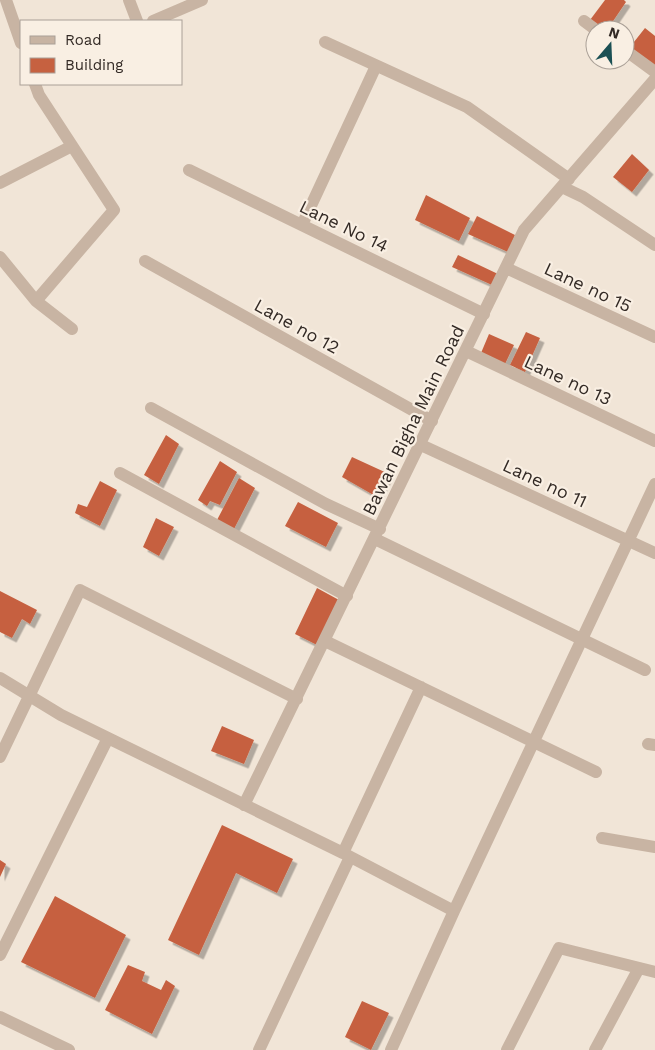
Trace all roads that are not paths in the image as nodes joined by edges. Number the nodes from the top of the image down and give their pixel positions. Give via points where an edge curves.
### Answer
1 (6, 0) edge
2 (129, 0) edge
3 (202, 0) edge
4 (137, 20) edge
5 (154, 20) edge
6 (20, 40) edge
7 (325, 42) dead end
8 (635, 57) edge
9 (376, 66) junction
10 (655, 72) edge
11 (655, 79) edge
12 (36, 85) edge
13 (72, 146) junction
14 (189, 170) dead end
15 (0, 183) edge
16 (565, 183) junction
17 (302, 225) junction
18 (655, 245) edge
19 (0, 257) edge
20 (144, 261) dead end
21 (506, 268) junction
22 (36, 301) junction
23 (484, 314) junction
24 (72, 329) dead end
25 (655, 337) edge
26 (466, 351) junction
27 (152, 408) dead end
28 (432, 421) junction
29 (655, 441) edge
30 (421, 445) junction
31 (120, 473) dead end
32 (655, 484) edge
33 (378, 534) junction
34 (628, 540) junction
35 (655, 553) edge
36 (347, 596) junction
37 (581, 639) junction
38 (325, 641) junction
39 (645, 670) dead end
40 (0, 678) edge
41 (421, 687) junction
42 (30, 696) junction
43 (297, 699) junction
44 (108, 738) junction
45 (533, 741) junction
46 (0, 757) edge
47 (596, 772) dead end
48 (244, 805) junction
49 (602, 838) dead end
50 (655, 847) edge
51 (346, 855) junction
52 (454, 911) junction
53 (0, 955) edge
54 (638, 968) junction
55 (655, 972) edge
56 (0, 1017) edge
57 (69, 1050) edge
58 (259, 1050) edge
59 (391, 1050) edge
60 (507, 1050) edge
61 (596, 1050) edge

1 - 6 street
2 - 4 street
3 - 5 street
7 - 9 street
8 - 10 street
9 - 16 street via 467,107
9 - 17 street
11 - 16 street, Bawan Bigha Main Road
12 - 13 street
13 - 15 street
13 - 22 street via 114,210
14 - 17 street, Lane No 14
16 - 18 street
16 - 21 street, Bawan Bigha Main Road via 524,230
17 - 23 street, Lane No 14
19 - 22 street
20 - 28 street, Lane no 12
21 - 23 street, Bawan Bigha Main Road
21 - 25 street, Lane no 15
22 - 24 street
23 - 26 street, Bawan Bigha Main Road
26 - 28 street, Bawan Bigha Main Road
26 - 29 street, Lane no 13
27 - 33 street
28 - 30 street, Bawan Bigha Main Road
30 - 33 street, Bawan Bigha Main Road
30 - 34 street, Lane no 11
31 - 36 street
32 - 34 street
33 - 36 street, Bawan Bigha Main Road
33 - 37 street
34 - 35 street, Lane no 11
34 - 37 street
36 - 38 street, Bawan Bigha Main Road
37 - 39 street
37 - 45 street
38 - 41 street
38 - 43 street, Bawan Bigha Main Road
40 - 42 street
41 - 45 street
41 - 51 street
42 - 43 street via 80,590
42 - 44 street
42 - 46 street
43 - 48 street, Bawan Bigha Main Road
44 - 48 street
44 - 53 street
45 - 47 street
45 - 52 street
48 - 51 street
49 - 50 street
51 - 52 street
51 - 58 street
52 - 59 street
54 - 55 street
54 - 60 street via 559,948
54 - 61 street
56 - 57 street

